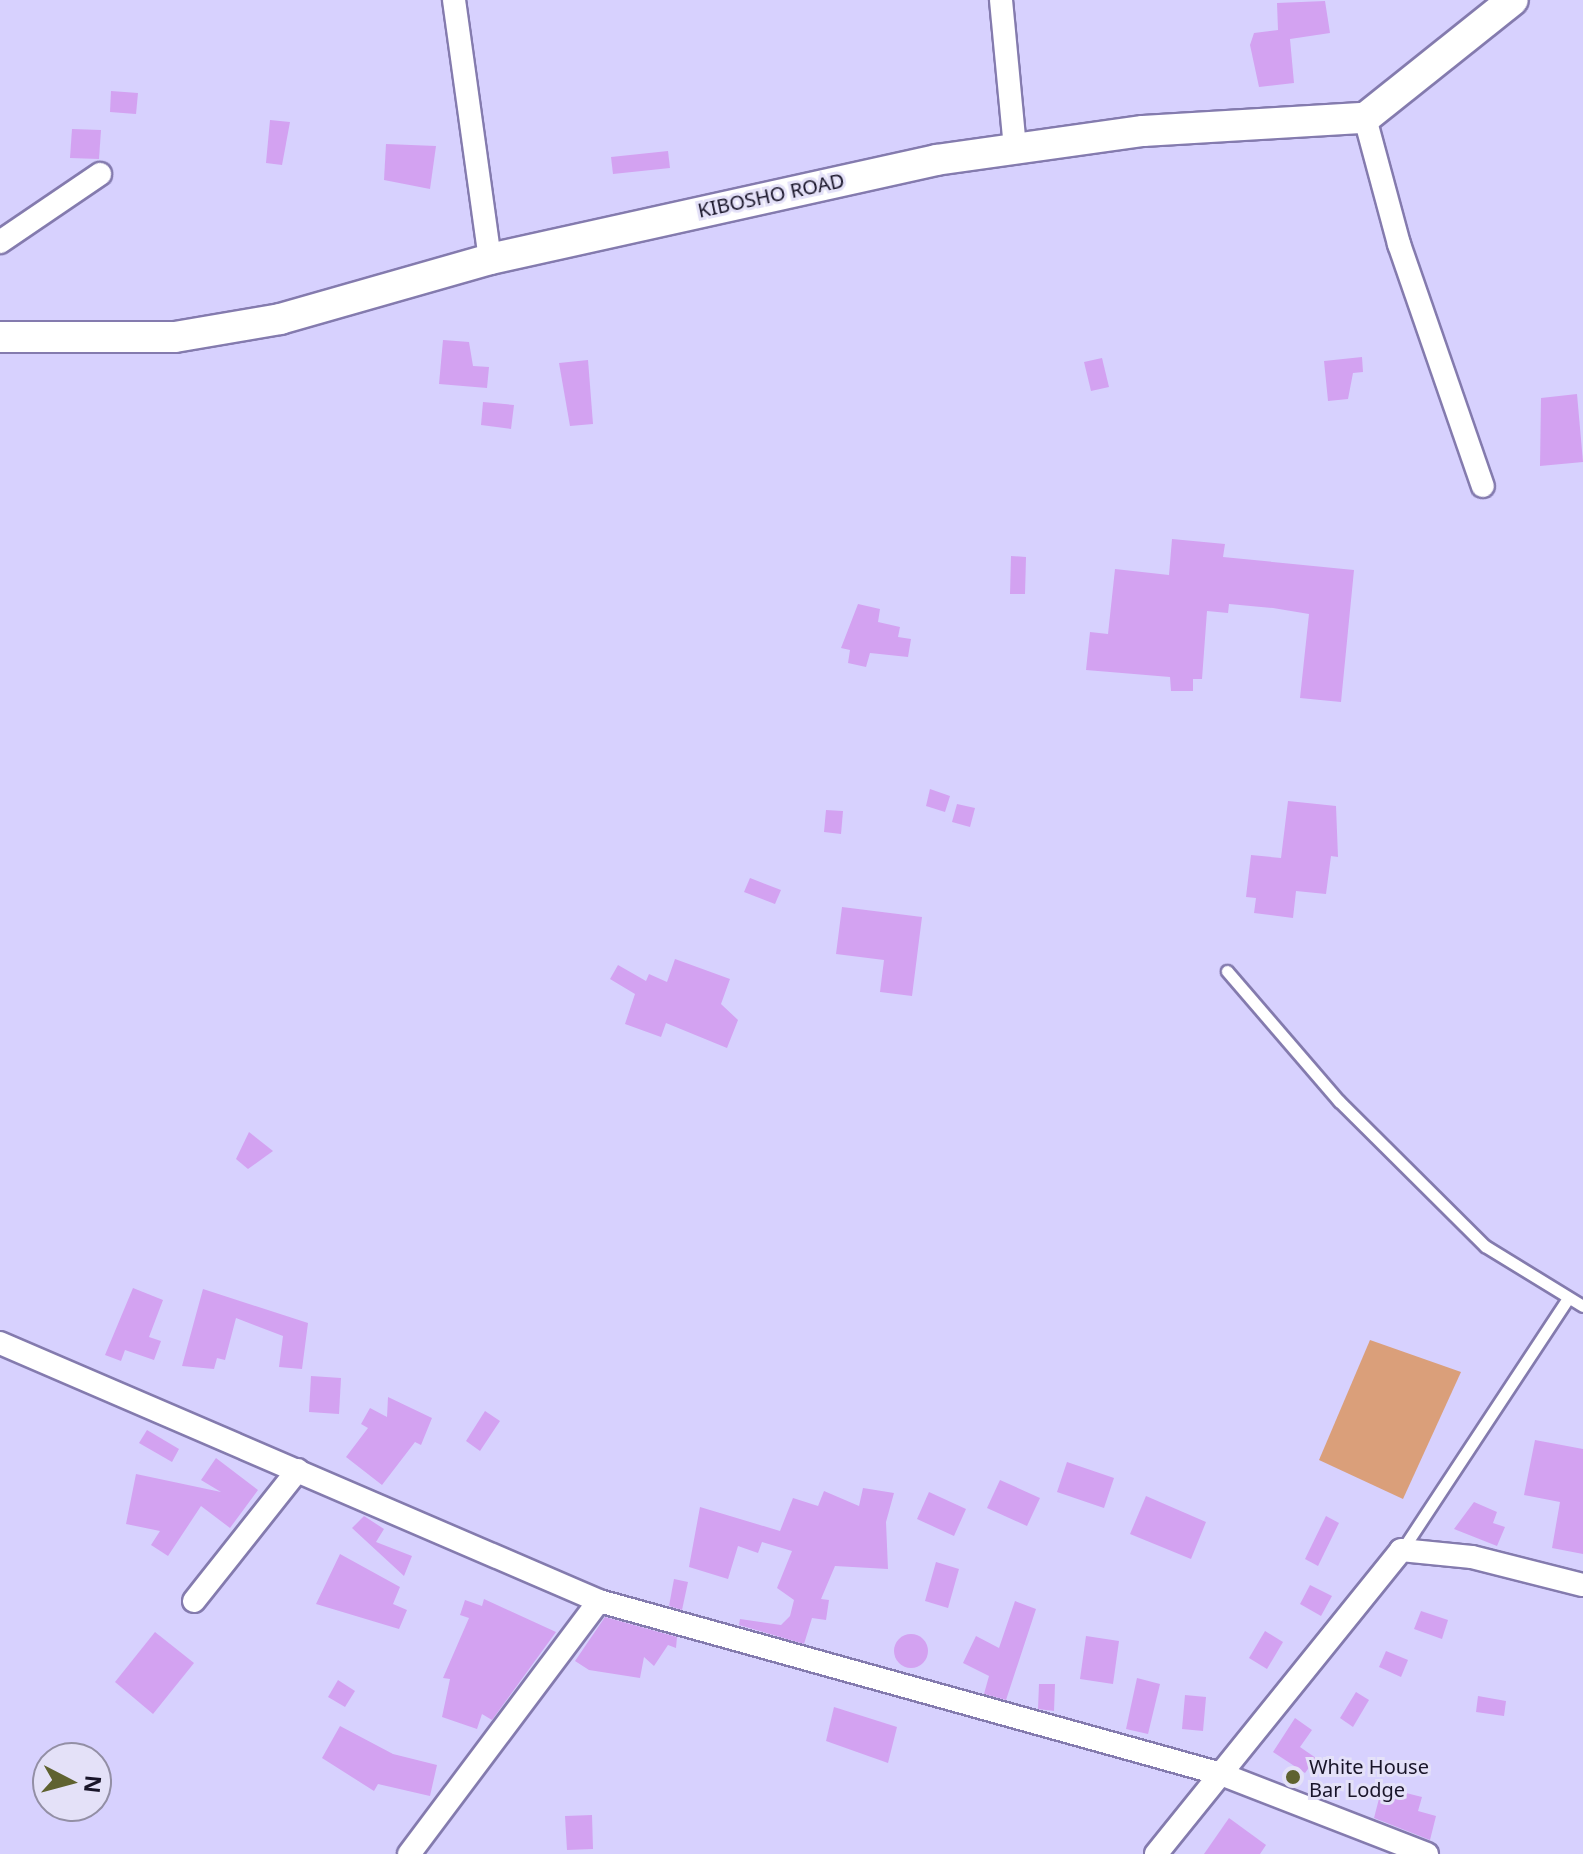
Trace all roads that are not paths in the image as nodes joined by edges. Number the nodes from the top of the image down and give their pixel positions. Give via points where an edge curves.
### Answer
1 (454, 0) edge
2 (1001, 0) edge
3 (1513, 0) edge
4 (1365, 118) junction
5 (1015, 149) junction
6 (100, 174) dead end
7 (0, 242) edge
8 (490, 259) junction
9 (0, 337) edge
10 (1483, 486) dead end
11 (1227, 971) dead end
12 (1568, 1298) junction
13 (1583, 1306) edge
14 (0, 1343) edge
15 (298, 1470) junction
16 (1401, 1550) junction
17 (1583, 1585) edge
18 (194, 1601) dead end
19 (599, 1601) junction
20 (1221, 1774) junction
21 (409, 1854) edge
22 (1156, 1854) edge
23 (1427, 1854) edge

1 - 8 street
2 - 5 street
3 - 4 main road
4 - 5 main road, KIBOSHO ROAD via 1143,131
4 - 10 street via 1399,244
5 - 8 main road, KIBOSHO ROAD via 759,196
6 - 7 street
8 - 9 main road, KIBOSHO ROAD via 280,319 175,337
11 - 12 lane via 1408,1173 1498,1256
12 - 13 lane
12 - 16 lane
14 - 15 street
15 - 18 street
15 - 19 street
16 - 17 street via 1472,1557
16 - 20 street
19 - 20 street
19 - 21 street
20 - 22 street
20 - 23 street

